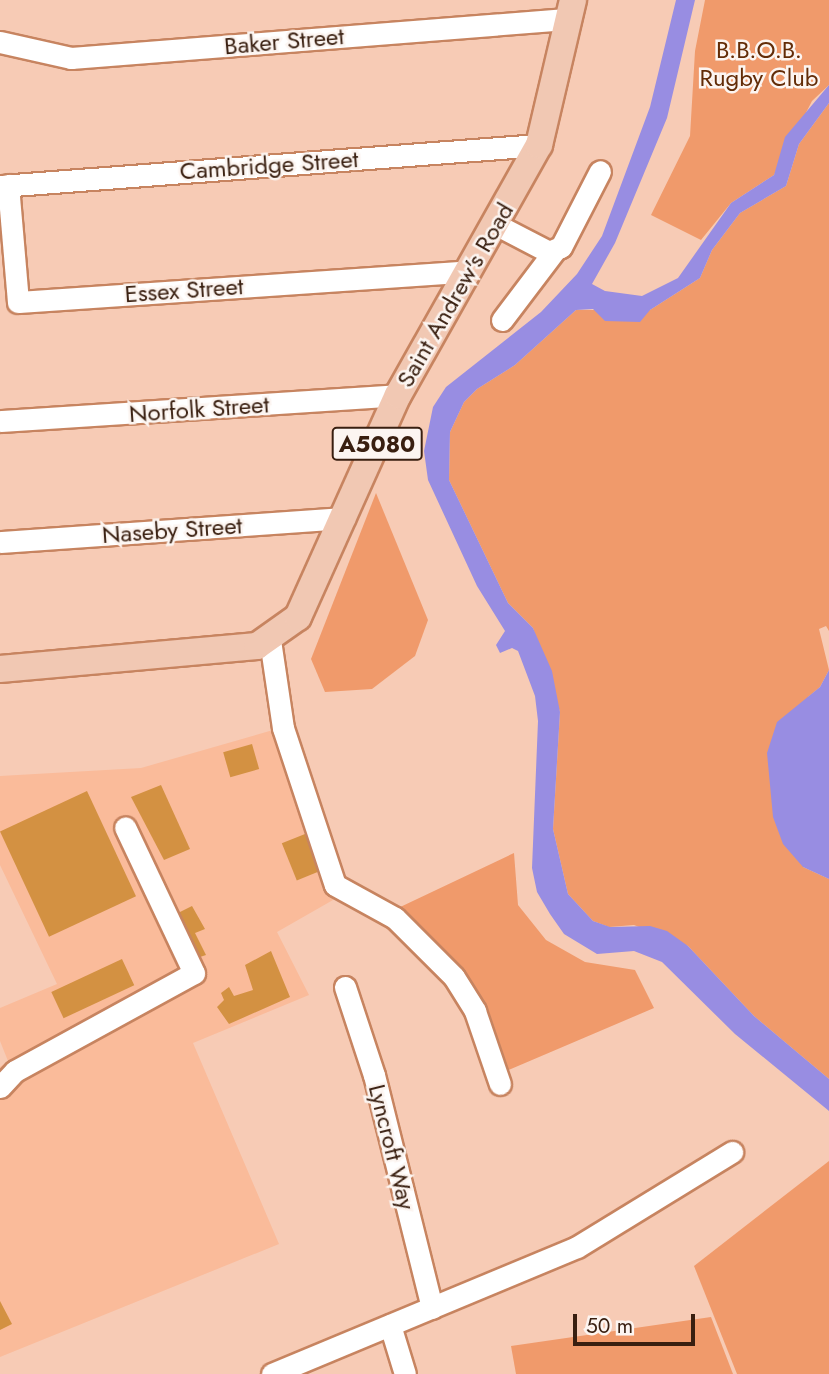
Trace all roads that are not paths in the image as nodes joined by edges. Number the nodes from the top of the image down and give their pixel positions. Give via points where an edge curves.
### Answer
1 (571, 9) edge
2 (0, 42) edge
3 (539, 145) junction
4 (600, 171) dead end
5 (4, 186) edge
6 (495, 224) junction
7 (555, 250) junction
8 (467, 271) junction
9 (8, 285) edge
10 (502, 320) dead end
11 (398, 395) junction
12 (0, 421) edge
13 (344, 518) junction
14 (0, 542) edge
15 (270, 640) junction
16 (5, 668) edge
17 (125, 827) dead end
18 (345, 987) dead end
19 (500, 1084) dead end
20 (0, 1087) edge
21 (732, 1152) dead end
22 (432, 1308) junction
23 (390, 1325) junction
24 (272, 1374) edge
25 (405, 1374) edge

1 - 2 street, Baker Street via 71,58
1 - 3 main road, Saint Andrew's Road / A5080
3 - 5 street, Cambridge Street
3 - 6 main road, Saint Andrew's Road / A5080
4 - 7 street via 561,247
5 - 9 street, Essex Street
6 - 7 street via 549,252
6 - 8 main road, Saint Andrew's Road / A5080
7 - 10 street
8 - 9 street, Essex Street via 18,302
8 - 11 main road, Saint Andrew's Road / A5080
11 - 12 street, Norfolk Street
11 - 13 main road, Saint Andrew's Road / A5080
13 - 14 street, Naseby Street
13 - 15 main road, Saint Andrew's Road / A5080 via 298,617
15 - 16 main road, Saint Andrew's Road / A5080 via 257,646
15 - 19 street via 283,728 335,885 396,919 454,977 475,1011
17 - 20 street via 194,973 15,1071
18 - 22 street, Lyncroft Way via 374,1075
21 - 22 street via 577,1247
22 - 23 street
23 - 24 street
23 - 25 street

